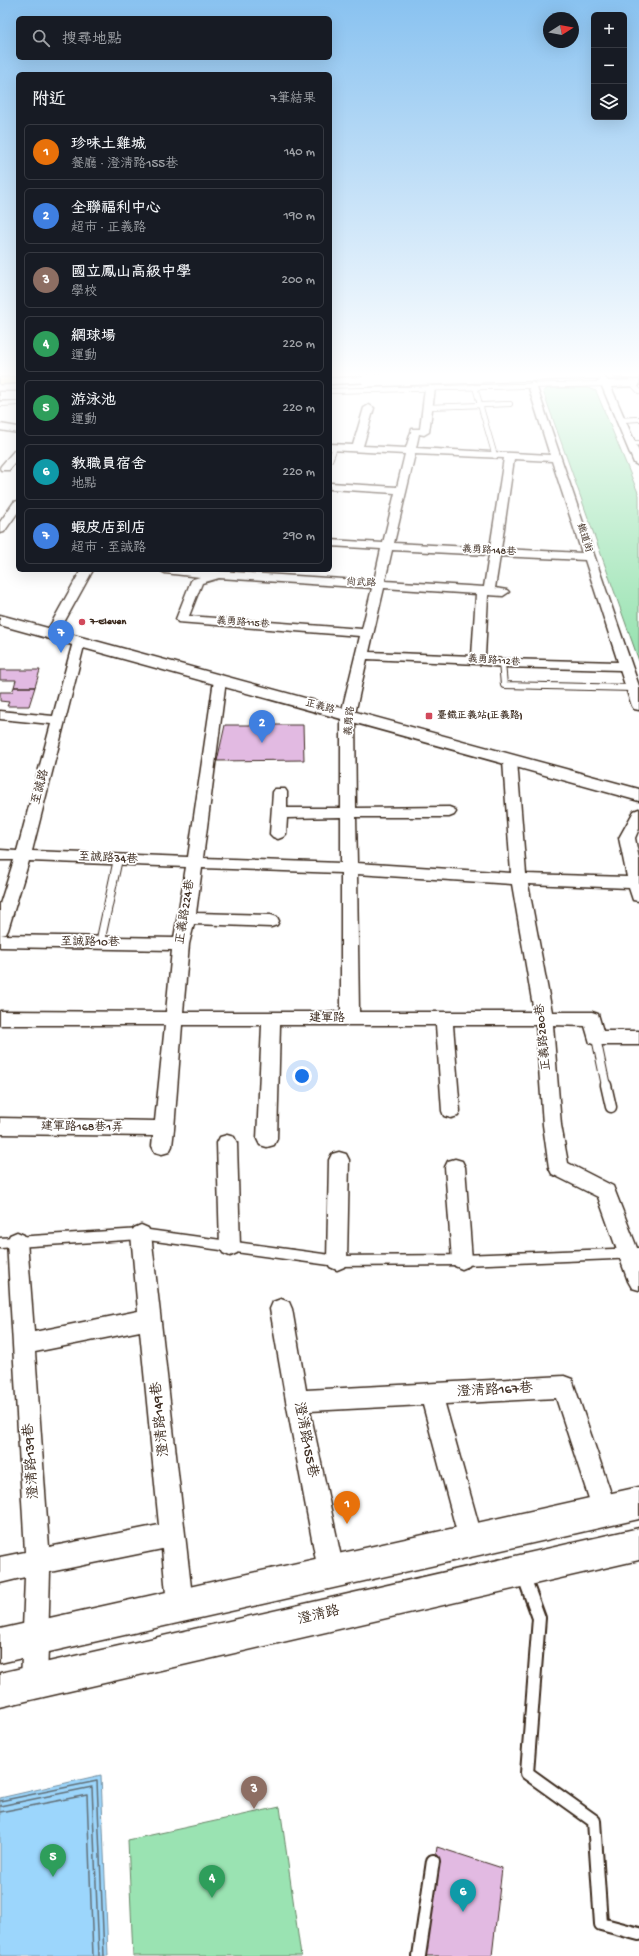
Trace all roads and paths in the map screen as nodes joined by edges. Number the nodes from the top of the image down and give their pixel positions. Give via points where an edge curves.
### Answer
1 (407, 463) edge
2 (508, 463) edge
3 (559, 463) edge
4 (3, 468) edge
5 (16, 469) edge
6 (332, 486) edge
7 (401, 490) junction
8 (6, 505) dead end
9 (16, 505) edge
10 (16, 508) edge
11 (16, 522) edge
12 (3, 525) edge
13 (332, 543) edge
14 (388, 545) junction
15 (494, 551) junction
16 (590, 557) junction
17 (87, 572) edge
18 (187, 572) edge
19 (219, 575) junction
20 (379, 584) junction
21 (486, 591) junction
22 (503, 592) dead end
23 (0, 620) edge
24 (367, 633) junction
25 (51, 635) junction
26 (79, 642) junction
27 (362, 655) junction
28 (478, 660) junction
29 (502, 663) junction
30 (626, 666) junction
31 (220, 680) junction
32 (633, 688) junction
33 (639, 706) edge
34 (348, 714) junction
35 (0, 716) edge
36 (58, 721) junction
37 (510, 761) junction
38 (280, 792) dead end
39 (639, 795) edge
40 (449, 812) dead end
41 (280, 813) junction
42 (348, 813) junction
43 (639, 814) edge
44 (278, 834) dead end
45 (0, 855) edge
46 (23, 855) junction
47 (118, 859) junction
48 (193, 862) junction
49 (349, 868) junction
50 (519, 879) junction
51 (638, 887) edge
52 (187, 918) junction
53 (271, 921) dead end
54 (0, 930) edge
55 (0, 941) edge
56 (100, 943) junction
57 (181, 944) junction
58 (0, 1018) edge
59 (174, 1019) junction
60 (271, 1019) junction
61 (350, 1019) junction
62 (444, 1019) junction
63 (544, 1019) junction
64 (596, 1038) junction
65 (639, 1038) edge
66 (611, 1107) dead end
67 (451, 1111) dead end
68 (0, 1126) edge
69 (163, 1137) joint
70 (267, 1139) dead end
71 (227, 1143) dead end
72 (339, 1160) dead end
73 (455, 1167) dead end
74 (141, 1234) junction
75 (8, 1242) edge
76 (230, 1247) junction
77 (633, 1253) edge
78 (462, 1260) junction
79 (338, 1261) junction
80 (639, 1281) edge
81 (281, 1309) dead end
82 (150, 1318) junction
83 (24, 1344) junction
84 (431, 1394) junction
85 (297, 1401) junction
86 (639, 1504) edge
87 (605, 1511) junction
88 (173, 1534) junction
89 (471, 1540) junction
90 (639, 1544) edge
91 (38, 1561) junction
92 (0, 1570) edge
93 (521, 1570) junction
94 (331, 1571) junction
95 (180, 1605) junction
96 (35, 1638) junction
97 (0, 1646) edge
98 (34, 1682) junction
99 (0, 1690) edge
100 (433, 1861) dead end
101 (639, 1934) edge
102 (419, 1956) edge

1 - 7 street, 義勇路
2 - 15 street
3 - 16 street, 鐵道街
4 - 5 street
6 - 7 street
7 - 14 street, 義勇路
8 - 9 street
10 - 12 street
11 - 12 street
13 - 14 street, 義勇路148巷
14 - 15 street, 義勇路148巷
14 - 20 street, 義勇路
15 - 16 street, 義勇路148巷
15 - 21 street
16 - 30 street, 鐵道街
17 - 25 street
18 - 19 street, 尚武路
19 - 20 street, 尚武路
19 - 24 street, 義勇路115巷 via 197,581 182,619
20 - 21 street, 尚武路
20 - 24 street, 義勇路
21 - 22 street, 尚武路
21 - 28 street
23 - 25 street, 正義路
24 - 27 street, 義勇路
25 - 26 street, 正義路
26 - 31 street, 正義路
26 - 36 street, 至誠路
27 - 28 street, 義勇路112巷
27 - 34 street, 義勇路
28 - 29 street, 義勇路112巷
29 - 30 street, 義勇路112巷
29 - 32 lane via 504,685
30 - 32 street, 鐵道街
31 - 34 street, 正義路
31 - 48 street, 正義路224巷
32 - 33 street, 鐵道街
34 - 37 street, 正義路
34 - 42 street, 義勇路
35 - 36 street
36 - 46 street, 至誠路
37 - 39 street, 正義路
37 - 50 street, 正義路280巷
38 - 41 street
40 - 42 street
41 - 42 street
41 - 44 street
42 - 49 street, 義勇路
43 - 51 street via 628,838
45 - 46 street, 至誠路34巷
46 - 47 street, 至誠路34巷
46 - 54 street, 至誠路
47 - 48 street, 至誠路34巷
47 - 56 lane
48 - 49 street, 至誠路34巷
48 - 52 street, 正義路224巷
49 - 50 street, 至誠路34巷
49 - 61 street, 義勇路
50 - 51 street, 至誠路34巷
50 - 63 street, 正義路280巷
52 - 53 street
52 - 57 street, 正義路224巷
55 - 56 street, 至誠路10巷
56 - 57 street, 至誠路10巷
57 - 59 street, 正義路224巷
58 - 59 street, 建軍路
59 - 60 street, 建軍路
59 - 69 street, 正義路224巷
60 - 61 street, 建軍路
60 - 70 street
61 - 62 street, 建軍路
62 - 63 street, 建軍路
62 - 67 street
63 - 64 street, 建軍路 via 592,1019
63 - 77 street, 正義路280巷 via 552,1125 559,1168 606,1192
64 - 65 street
64 - 66 lane
68 - 69 street, 建軍路168巷1弄
71 - 76 street
72 - 79 street
73 - 78 street
74 - 75 lane
74 - 76 lane
74 - 82 street, 澄清路149巷
75 - 83 street, 澄清路139巷
76 - 79 lane
77 - 78 lane
77 - 80 street, 正義路280巷
78 - 79 lane
81 - 85 street, 澄清路155巷
82 - 83 street
82 - 88 street, 澄清路149巷
83 - 91 street, 澄清路139巷
84 - 85 street, 澄清路167巷
84 - 87 street, 澄清路167巷 via 564,1387
84 - 89 street
85 - 94 street, 澄清路155巷
86 - 87 street
86 - 96 street
87 - 89 street
88 - 91 street
88 - 95 street, 澄清路149巷
89 - 94 street
90 - 93 street, 澄清路
91 - 92 street
91 - 96 street, 澄清路139巷
93 - 98 street, 澄清路
93 - 101 lane via 539,1618 527,1773 594,1821 601,1924
94 - 95 street
95 - 96 street
96 - 97 street
96 - 98 street, 澄清路139巷
98 - 99 street, 澄清路
100 - 102 lane

